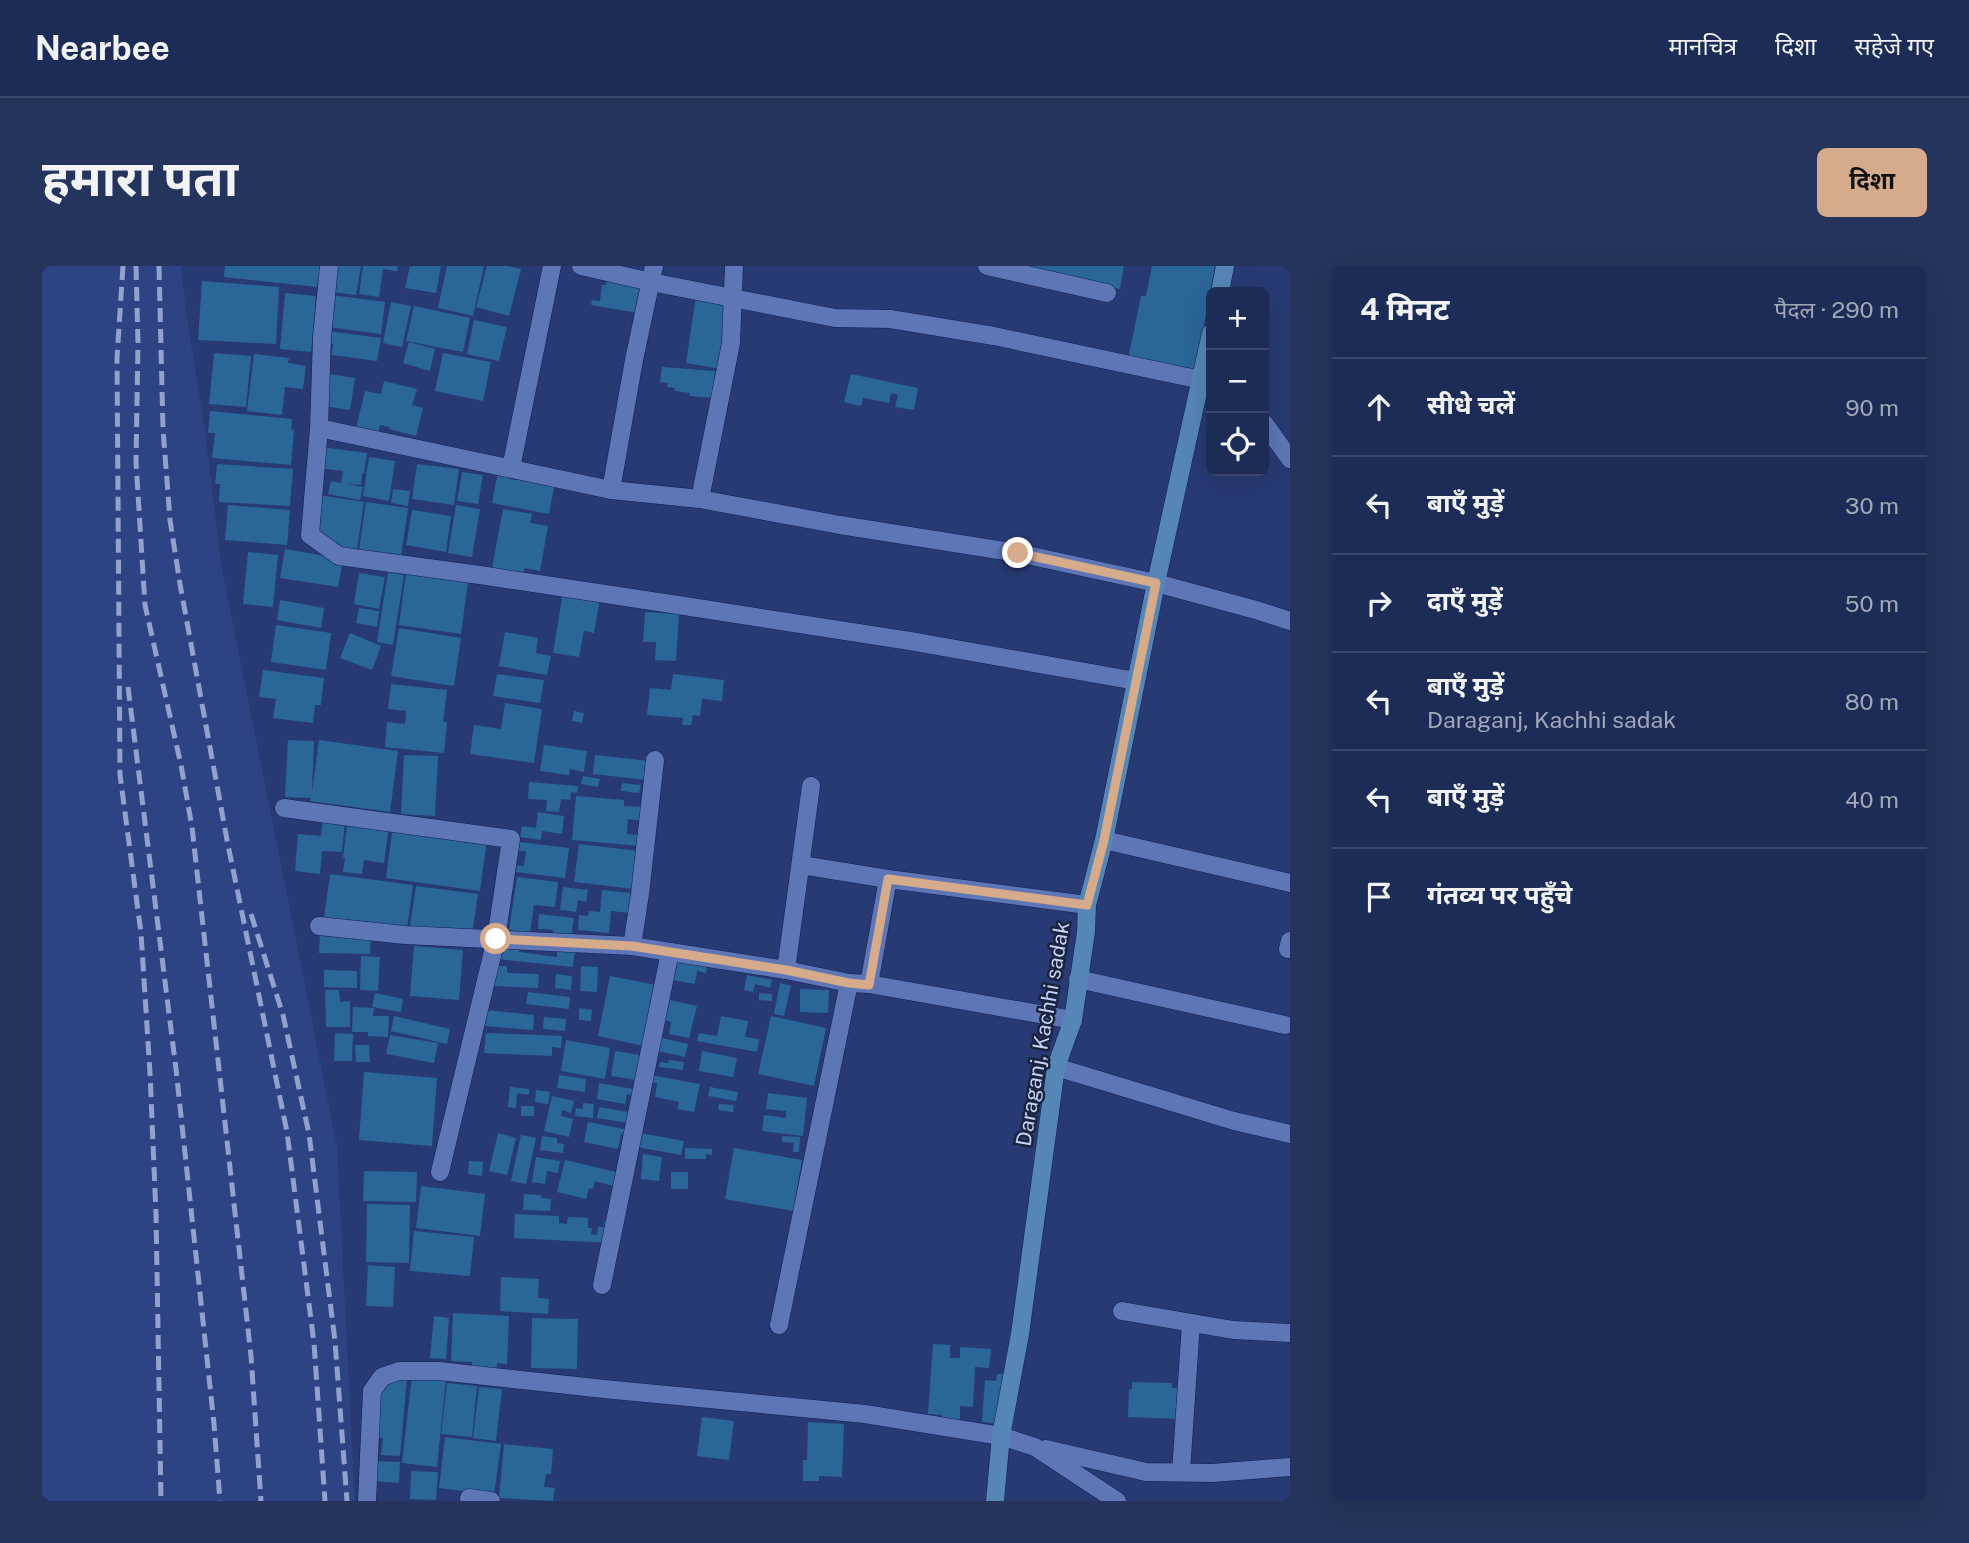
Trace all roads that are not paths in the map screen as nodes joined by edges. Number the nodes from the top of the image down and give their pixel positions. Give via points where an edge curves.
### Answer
1 (329, 266) edge
2 (552, 266) edge
3 (581, 266) edge
4 (734, 266) edge
5 (987, 266) edge
6 (1225, 266) edge
7 (652, 274) edge
8 (1221, 287) edge
9 (1107, 293) dead end
10 (734, 298) junction
11 (1209, 350) edge
12 (1200, 380) junction
13 (319, 428) junction
14 (1269, 430) edge
15 (1290, 459) edge
16 (511, 468) junction
17 (611, 490) junction
18 (699, 499) junction
19 (1156, 583) junction
20 (1290, 621) edge
21 (1136, 681) junction
22 (655, 760) dead end
23 (811, 786) dead end
24 (284, 808) dead end
25 (1104, 840) junction
26 (801, 865) junction
27 (888, 879) junction
28 (1290, 883) edge
29 (1087, 905) junction
30 (319, 926) dead end
31 (496, 939) junction
32 (632, 946) junction
33 (670, 952) junction
34 (786, 970) junction
35 (1078, 979) junction
36 (849, 983) junction
37 (869, 985) junction
38 (1073, 1020) junction
39 (1285, 1025) dead end
40 (1056, 1067) junction
41 (1290, 1134) edge
42 (440, 1172) dead end
43 (602, 1285) dead end
44 (1122, 1311) dead end
45 (1191, 1323) junction
46 (779, 1325) dead end
47 (1290, 1332) edge
48 (1001, 1436) junction
49 (1035, 1447) junction
50 (1290, 1467) edge
51 (1181, 1472) junction
52 (469, 1498) dead end
53 (367, 1501) edge
54 (491, 1501) edge
55 (995, 1501) edge
56 (1117, 1501) edge

1 - 13 street
2 - 16 street
3 - 7 street
4 - 10 street
5 - 9 street
6 - 8 street
7 - 10 street
7 - 17 street
10 - 12 street via 835,318 890,319 994,336
10 - 18 street via 730,343
11 - 12 street, Daraganj, Kachhi sadak
12 - 19 street, Daraganj, Kachhi sadak
13 - 16 street
13 - 21 street via 310,535 339,556 719,611
14 - 15 street
16 - 17 street
17 - 18 street
18 - 19 street via 1018,553
19 - 20 street
19 - 21 street, Daraganj, Kachhi sadak
21 - 25 street, Daraganj, Kachhi sadak
22 - 32 street
23 - 26 street
24 - 31 street via 511,839
25 - 28 street
25 - 29 street, Daraganj, Kachhi sadak
26 - 27 street
26 - 34 street
27 - 29 street
27 - 37 street
29 - 35 street, Daraganj, Kachhi sadak
30 - 31 street
31 - 32 street
31 - 42 street
32 - 33 street
33 - 34 street
33 - 43 street
34 - 36 street
35 - 38 street, Daraganj, Kachhi sadak
35 - 39 street
36 - 37 street
36 - 46 street
37 - 38 street
38 - 40 street, Daraganj, Kachhi sadak
40 - 41 street
40 - 48 street, Daraganj, Kachhi sadak via 1020,1334
44 - 45 street
45 - 47 street
45 - 51 street
48 - 49 street
48 - 53 street via 865,1414 439,1371 399,1371 382,1377 372,1391
48 - 55 street, Daraganj, Kachhi sadak
49 - 51 street via 1146,1472
49 - 56 street
50 - 51 street
52 - 54 street

